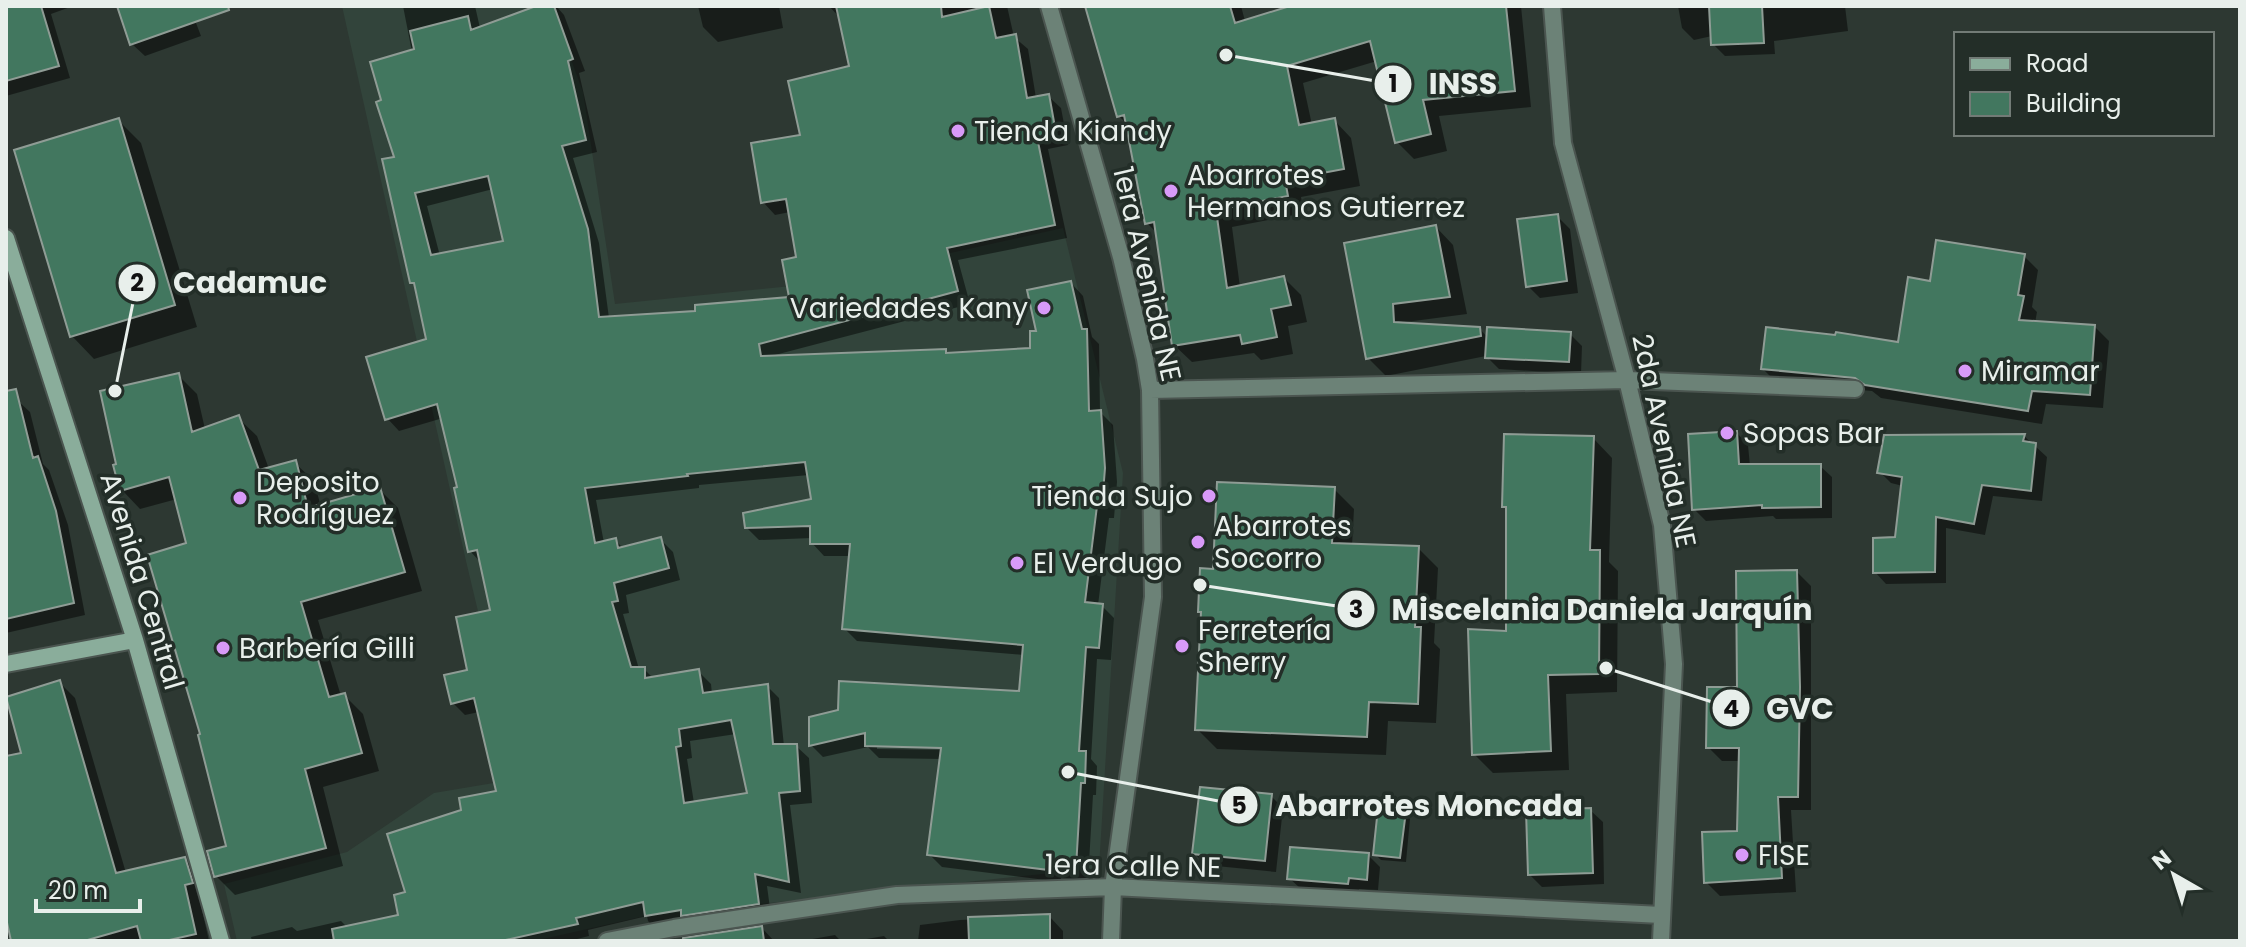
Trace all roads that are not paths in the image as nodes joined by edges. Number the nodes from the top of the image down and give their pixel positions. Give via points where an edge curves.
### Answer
1 (1049, 6) edge
2 (1552, 6) edge
3 (6, 238) edge
4 (1627, 380) junction
5 (1855, 389) dead end
6 (1150, 390) junction
7 (135, 640) junction
8 (6, 664) edge
9 (1113, 887) junction
10 (1661, 915) junction
11 (221, 941) edge
12 (607, 941) edge
13 (1111, 941) edge
14 (1661, 941) edge

1 - 6 street, 1era Avenida NE via 1121,257
2 - 4 street, 2da Avenida NE via 1563,143
3 - 7 street, Avenida Central
4 - 5 street
4 - 6 street
4 - 10 street, 2da Avenida NE via 1662,525 1674,664
6 - 9 street, 1era Avenida NE via 1153,597
7 - 8 street
7 - 11 street, Avenida Central
9 - 10 street, 1era Calle NE
9 - 12 street, 1era Calle NE via 897,895
9 - 13 street, 1era Avenida NE
10 - 14 street, 2da Avenida NE

